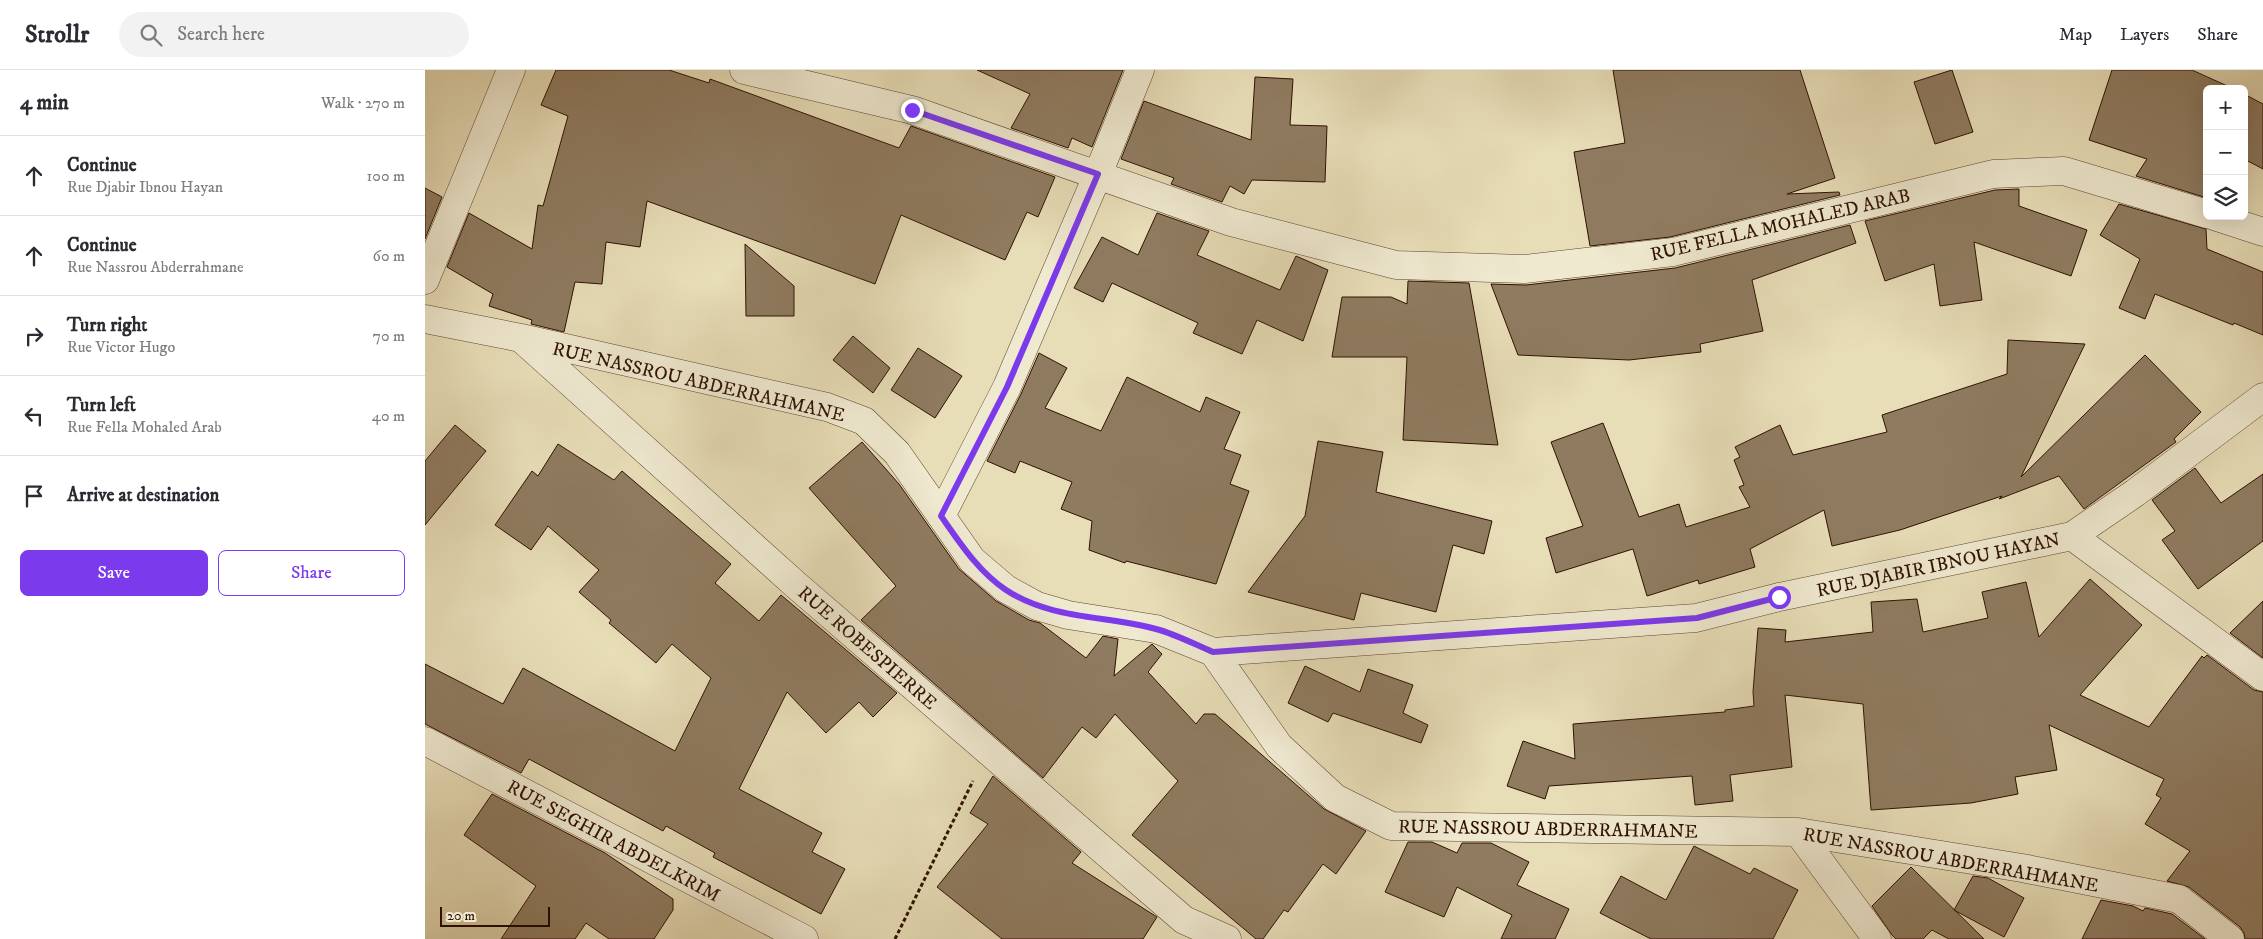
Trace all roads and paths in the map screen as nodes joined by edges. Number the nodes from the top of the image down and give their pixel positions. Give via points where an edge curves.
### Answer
1 (511, 70) edge
2 (744, 70) edge
3 (1140, 70) edge
4 (1098, 174) junction
5 (2203, 213) edge
6 (2226, 220) edge
7 (2263, 232) edge
8 (425, 280) edge
9 (425, 319) edge
10 (521, 338) junction
11 (2263, 397) edge
12 (941, 516) junction
13 (2072, 536) junction
14 (1213, 652) junction
15 (2263, 677) edge
16 (425, 741) edge
17 (987, 751) junction
18 (1797, 832) junction
19 (804, 939) edge
20 (895, 939) edge
21 (1227, 939) edge
22 (1877, 939) edge
23 (2230, 939) edge

1 - 8 street
2 - 4 street, RUE FELLA MOHALED ARAB via 912,110
3 - 4 street
4 - 5 street, RUE FELLA MOHALED ARAB via 1231,222 1396,265 1524,269 1673,252 1993,174 2063,171
4 - 12 street via 1007,387
6 - 7 street
9 - 10 street, RUE NASSROU ABDERRAHMANE
10 - 12 street, RUE NASSROU ABDERRAHMANE via 827,407 864,421 897,453
10 - 17 street, RUE ROBESPIERRE
11 - 13 street, RUE DJABIR IBNOU HAYAN
12 - 14 street, RUE NASSROU ABDERRAHMANE via 972,560 1005,589 1037,606 1068,615 1157,629
13 - 14 street, RUE DJABIR IBNOU HAYAN via 1779,597 1697,618
13 - 15 street
14 - 18 street, RUE NASSROU ABDERRAHMANE via 1279,746 1335,798 1391,826
16 - 19 street, RUE SEGHIR ABDELKRIM
17 - 20 path
17 - 21 street, RUE ROBESPIERRE via 1184,920
18 - 22 street
18 - 23 street, RUE NASSROU ABDERRAHMANE via 2022,868 2179,900

